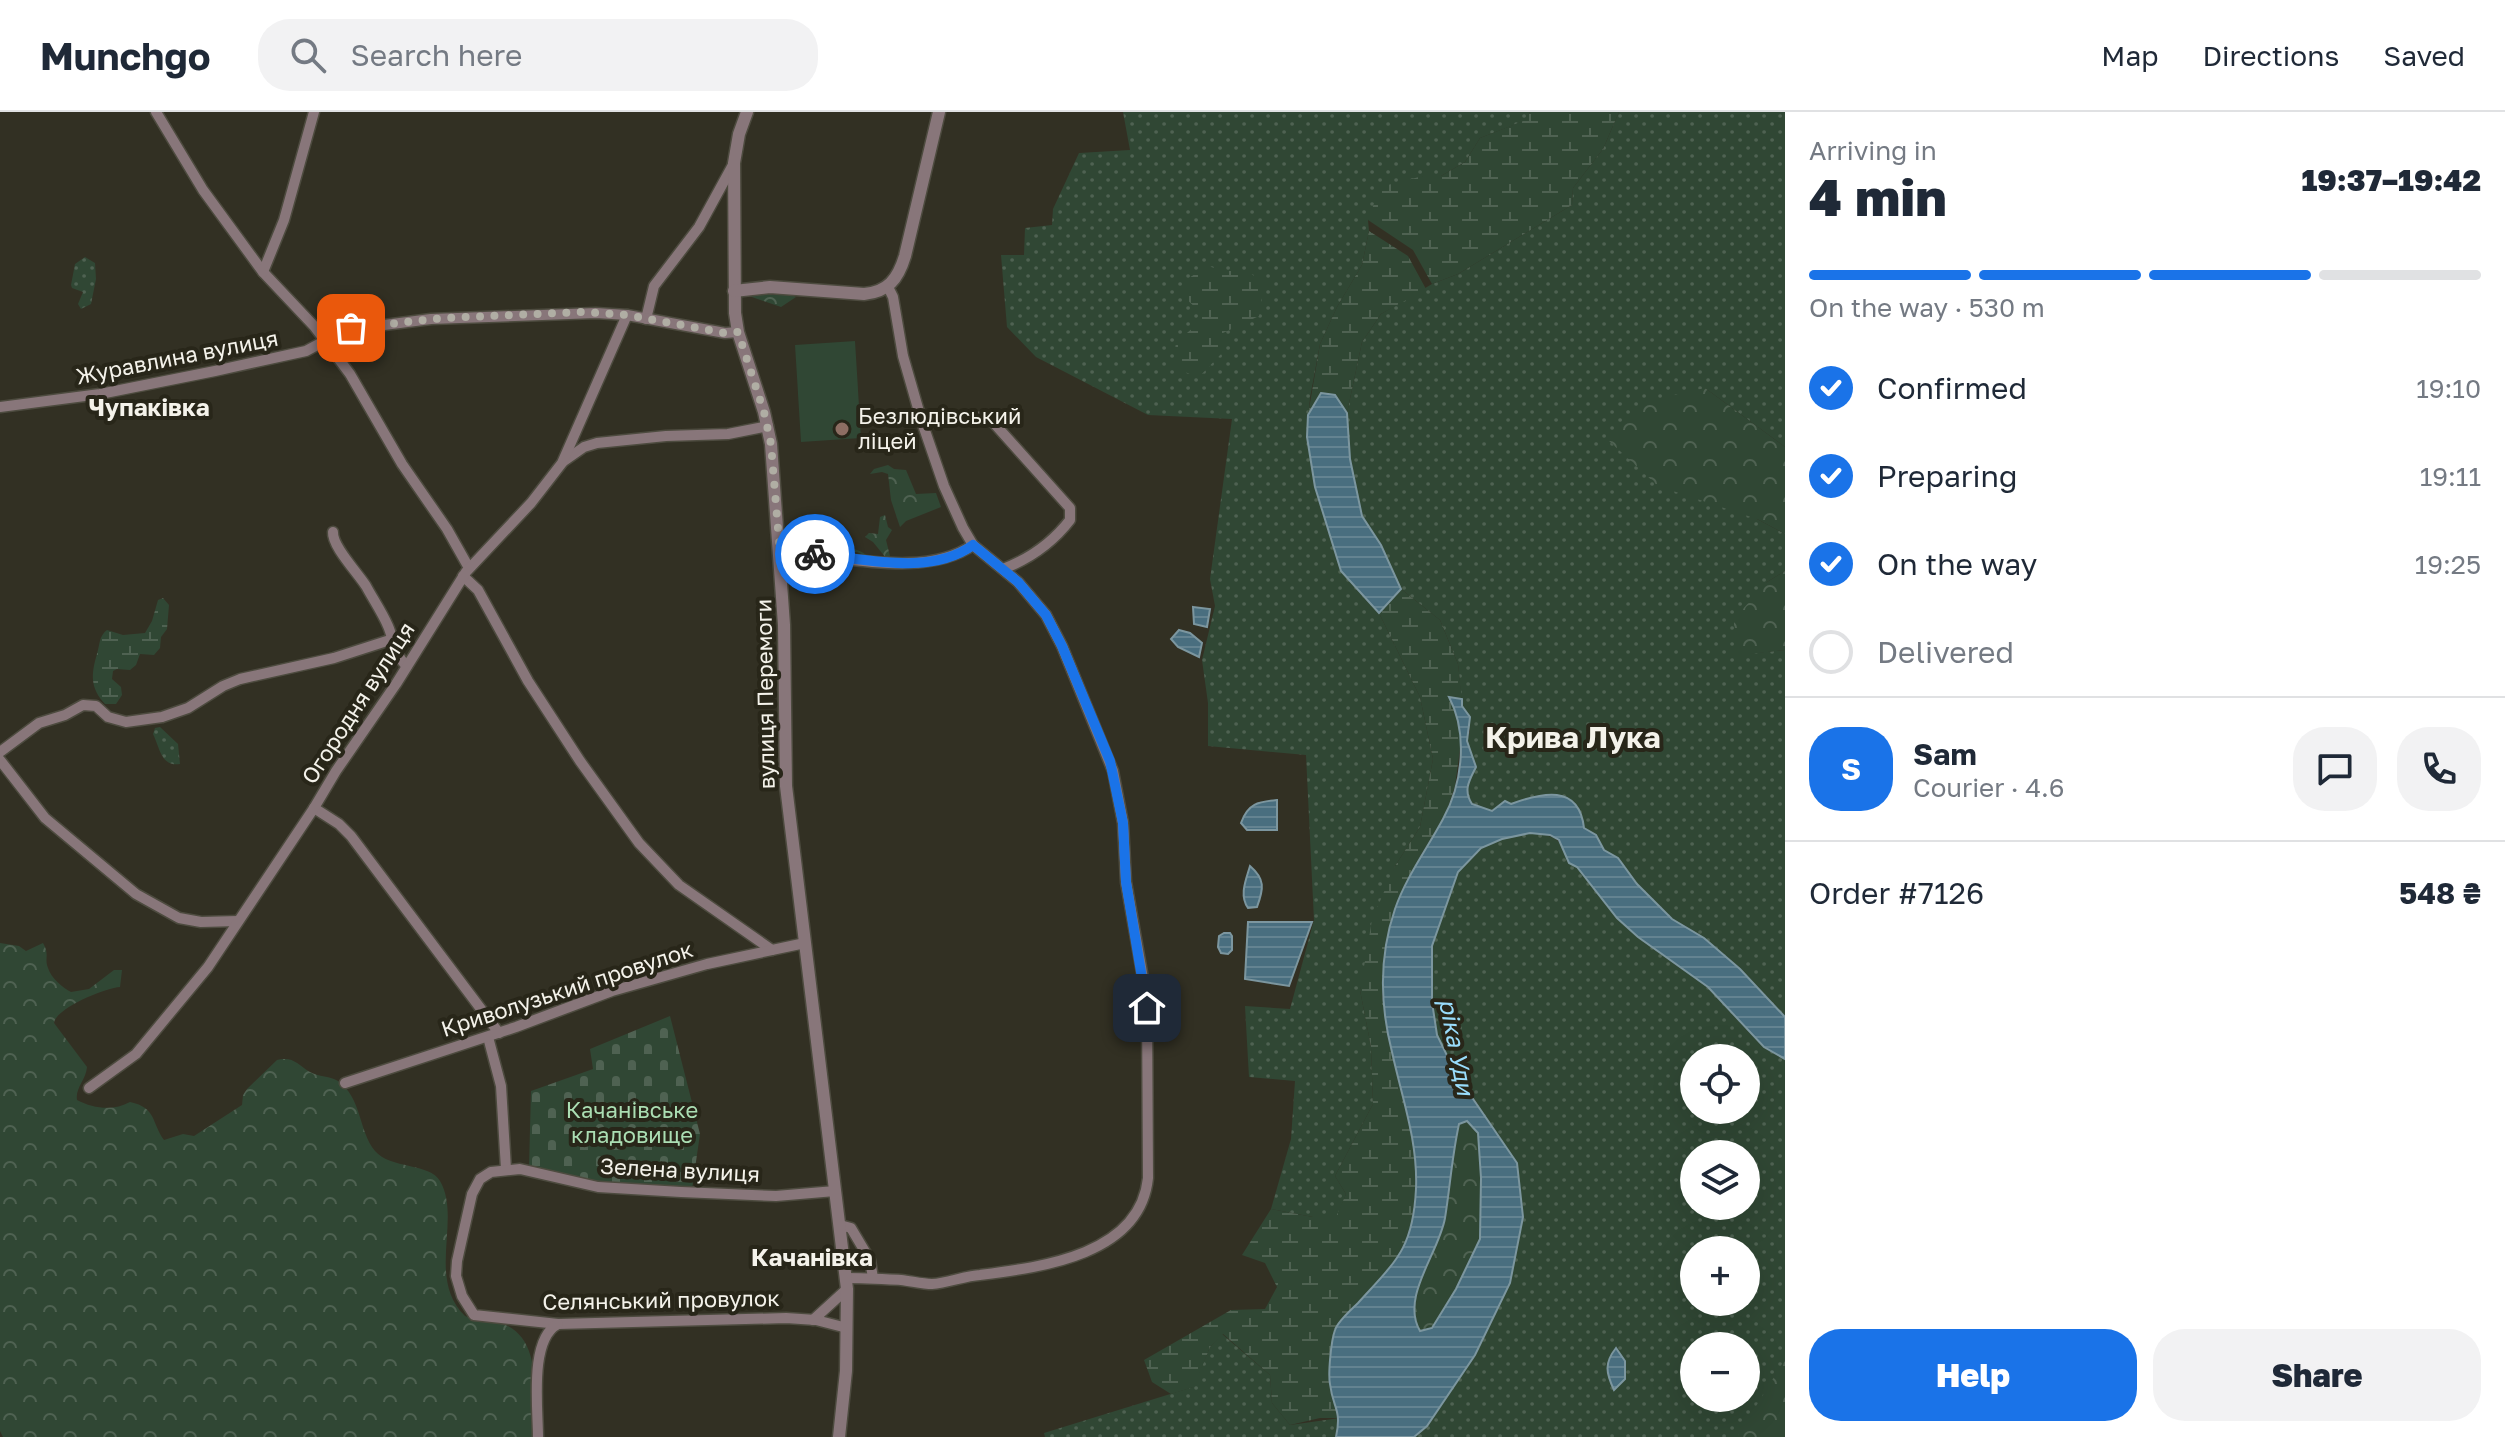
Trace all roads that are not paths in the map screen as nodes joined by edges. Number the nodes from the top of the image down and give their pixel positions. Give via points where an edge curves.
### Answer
1 (156, 112) edge
2 (314, 112) edge
3 (747, 112) edge
4 (939, 112) edge
5 (734, 163) junction
6 (263, 272) junction
7 (888, 287) junction
8 (734, 291) junction
9 (627, 315) junction
10 (646, 319) junction
11 (738, 332) junction
12 (326, 340) junction
13 (0, 407) edge
14 (922, 422) junction
15 (768, 426) junction
16 (562, 463) junction
17 (333, 532) dead end
18 (973, 545) junction
19 (780, 553) junction
20 (1003, 569) junction
21 (466, 572) junction
22 (393, 639) junction
23 (407, 666) junction
24 (0, 752) edge
25 (0, 760) edge
26 (314, 808) junction
27 (238, 921) junction
28 (805, 943) junction
29 (772, 950) junction
30 (494, 1035) junction
31 (345, 1083) dead end
32 (89, 1088) dead end
33 (506, 1169) junction
34 (835, 1191) junction
35 (840, 1225) junction
36 (873, 1278) junction
37 (846, 1283) junction
38 (813, 1320) junction
39 (558, 1324) junction
40 (847, 1328) junction
41 (538, 1437) edge
42 (839, 1437) edge

1 - 6 street via 197,181
2 - 6 street via 287,210
3 - 5 street
4 - 7 street via 905,256
5 - 8 street, вулиця Перемоги
5 - 10 street via 699,227 654,286
6 - 12 street
7 - 8 street via 868,294 770,287
7 - 14 street
8 - 11 street, вулиця Перемоги
9 - 10 street, Журавлина вулиця
9 - 12 street, Журавлина вулиця via 573,312 431,319 345,330
9 - 16 street, Огородня вулиця
10 - 11 street, Журавлина вулиця
11 - 15 street, вулиця Перемоги
12 - 13 street, Журавлина вулиця via 298,353 215,371
12 - 21 street via 447,529
14 - 18 street via 944,486
14 - 20 street via 992,421 1070,508 1070,520 1060,532
15 - 16 street via 728,434 597,443
15 - 19 street, вулиця Перемоги
16 - 21 street, Огородня вулиця
17 - 22 street
18 - 19 street via 954,557 906,562
18 - 20 street
19 - 28 street, вулиця Перемоги via 785,772
20 - 36 street via 1034,599 1054,629 1116,781 1126,882 1147,1001 1147,1188 1126,1227 1062,1261 932,1284
21 - 23 street, Огородня вулиця
21 - 29 street via 528,681 639,843 679,885
22 - 23 street
22 - 24 street via 231,682 162,717 126,722 83,705 39,723
23 - 26 street, Огородня вулиця
25 - 27 street via 45,818 136,894 179,918
26 - 27 street, Огородня вулиця
26 - 30 street via 345,830
27 - 32 street, Огородня вулиця via 140,1050
28 - 29 street, Криволузький провулок
28 - 34 street, вулиця Перемоги
29 - 30 street, Криволузький провулок via 612,991
30 - 31 street, Криволузький провулок
30 - 33 street
33 - 34 street, Зелена вулиця via 612,1189 770,1196
33 - 39 street, Селянський провулок via 478,1181 467,1208 456,1276 462,1296 474,1315
34 - 35 street, вулиця Перемоги
35 - 36 street via 851,1228 870,1260
35 - 37 street, вулиця Перемоги
36 - 37 street
37 - 38 street
37 - 40 street, вулиця Перемоги
38 - 39 street, Селянський провулок
38 - 40 street, Селянський провулок
39 - 41 street via 540,1349
40 - 42 street, вулиця Перемоги

